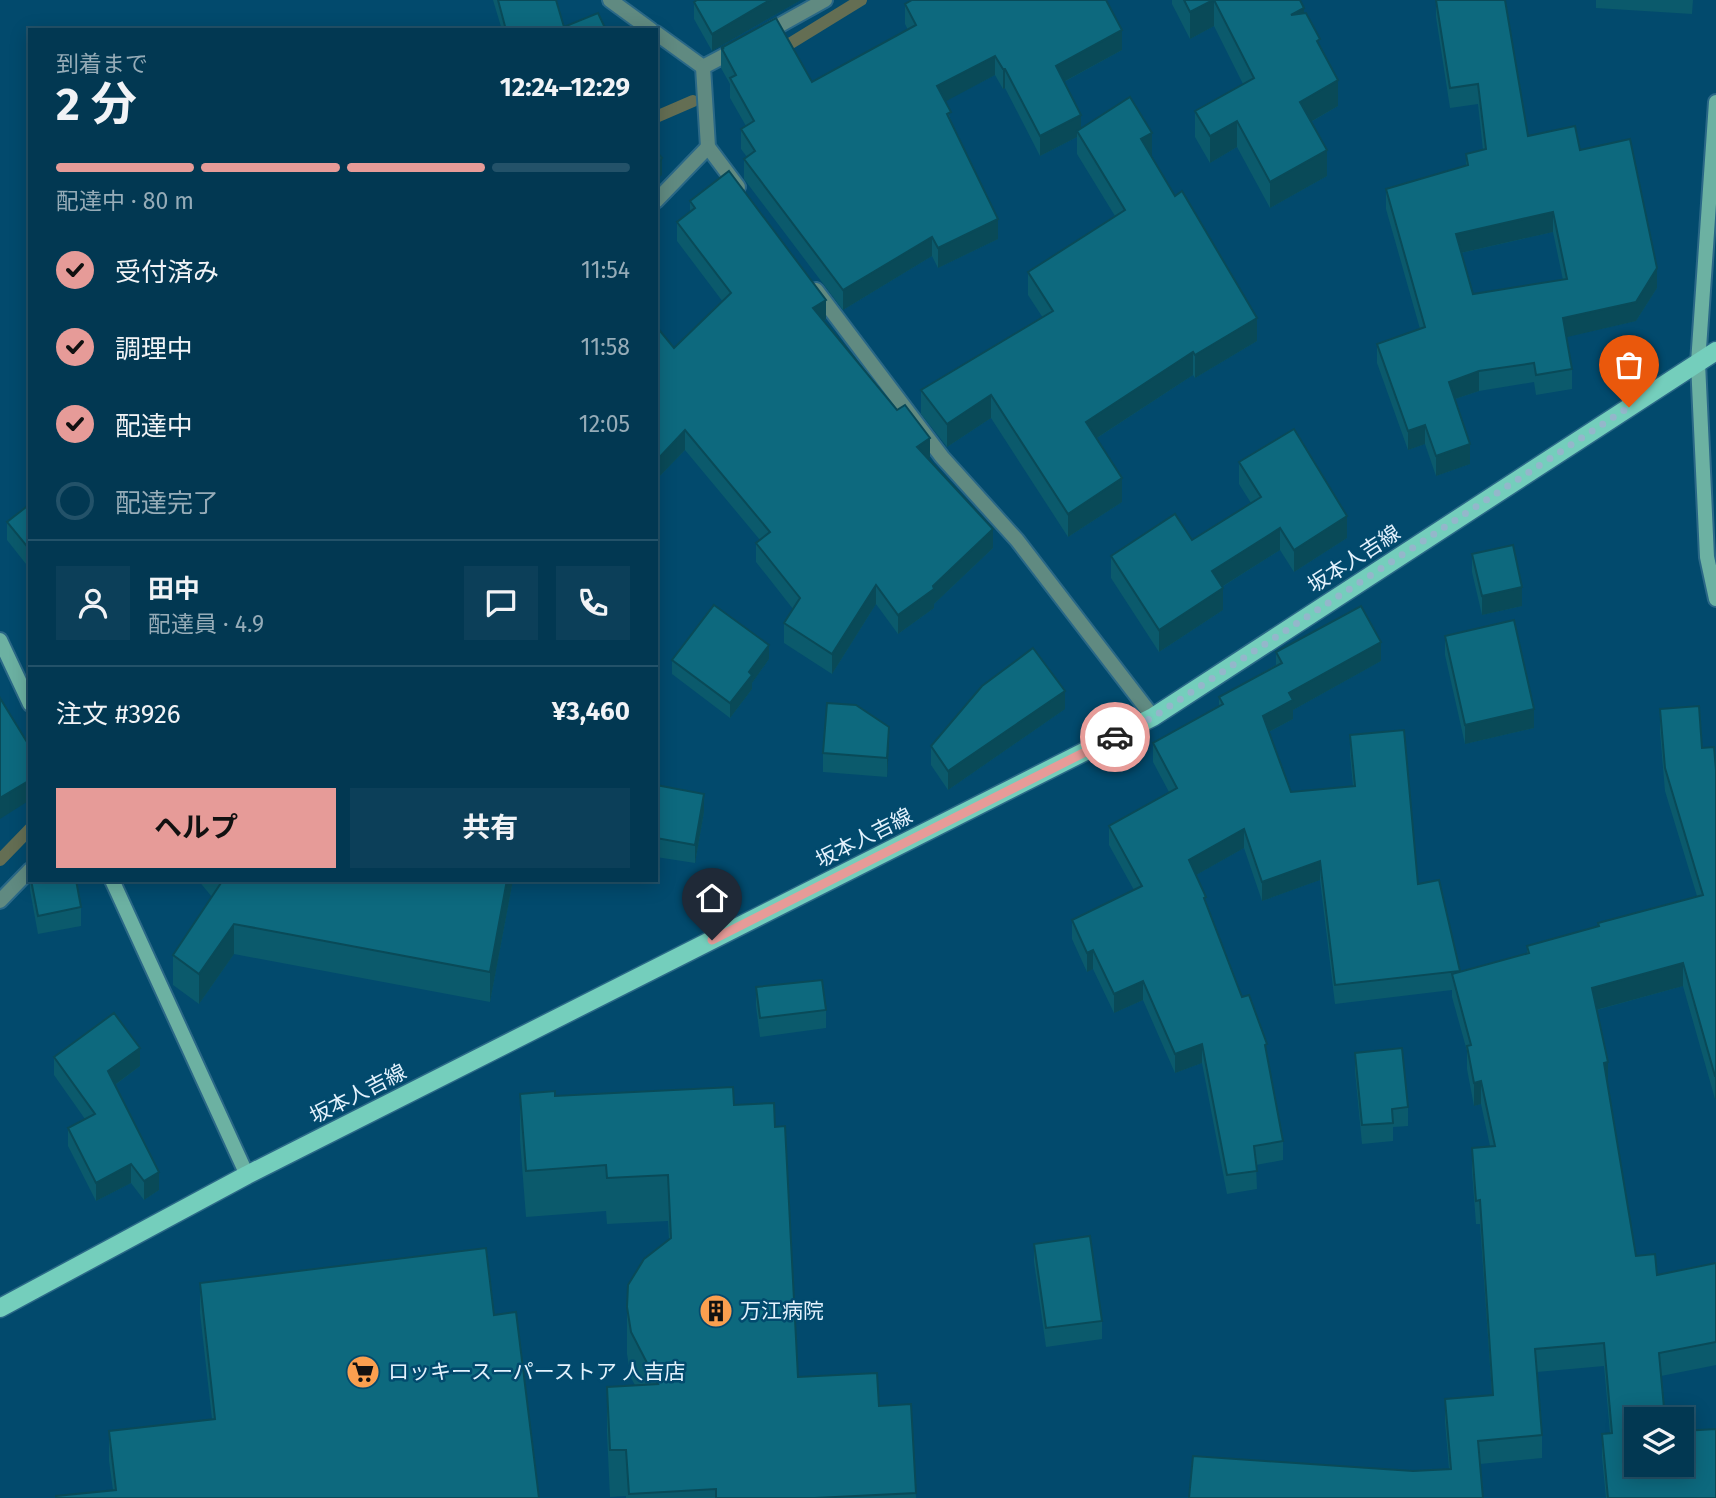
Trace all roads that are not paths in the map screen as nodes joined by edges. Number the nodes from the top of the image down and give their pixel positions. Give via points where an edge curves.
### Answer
1 (610, 0) edge
2 (825, 0) edge
3 (648, 28) edge
4 (658, 34) edge
5 (703, 67) junction
6 (1716, 102) edge
7 (708, 146) junction
8 (658, 199) edge
9 (750, 202) edge
10 (808, 280) edge
11 (1716, 351) edge
12 (1698, 363) junction
13 (1716, 599) edge
14 (0, 640) edge
15 (28, 700) edge
16 (1153, 717) junction
17 (28, 872) edge
18 (113, 882) edge
19 (0, 901) edge
20 (247, 1175) junction
21 (0, 1308) edge

1 - 3 street
2 - 5 street
4 - 5 street
5 - 7 street
6 - 12 street
7 - 8 street
7 - 9 street
10 - 16 street via 942,457 1017,540
11 - 12 main road, 坂本人吉線
12 - 13 street via 1707,557
12 - 16 main road, 坂本人吉線
14 - 15 street
16 - 20 main road, 坂本人吉線
17 - 19 street
18 - 20 street
20 - 21 main road, 坂本人吉線

